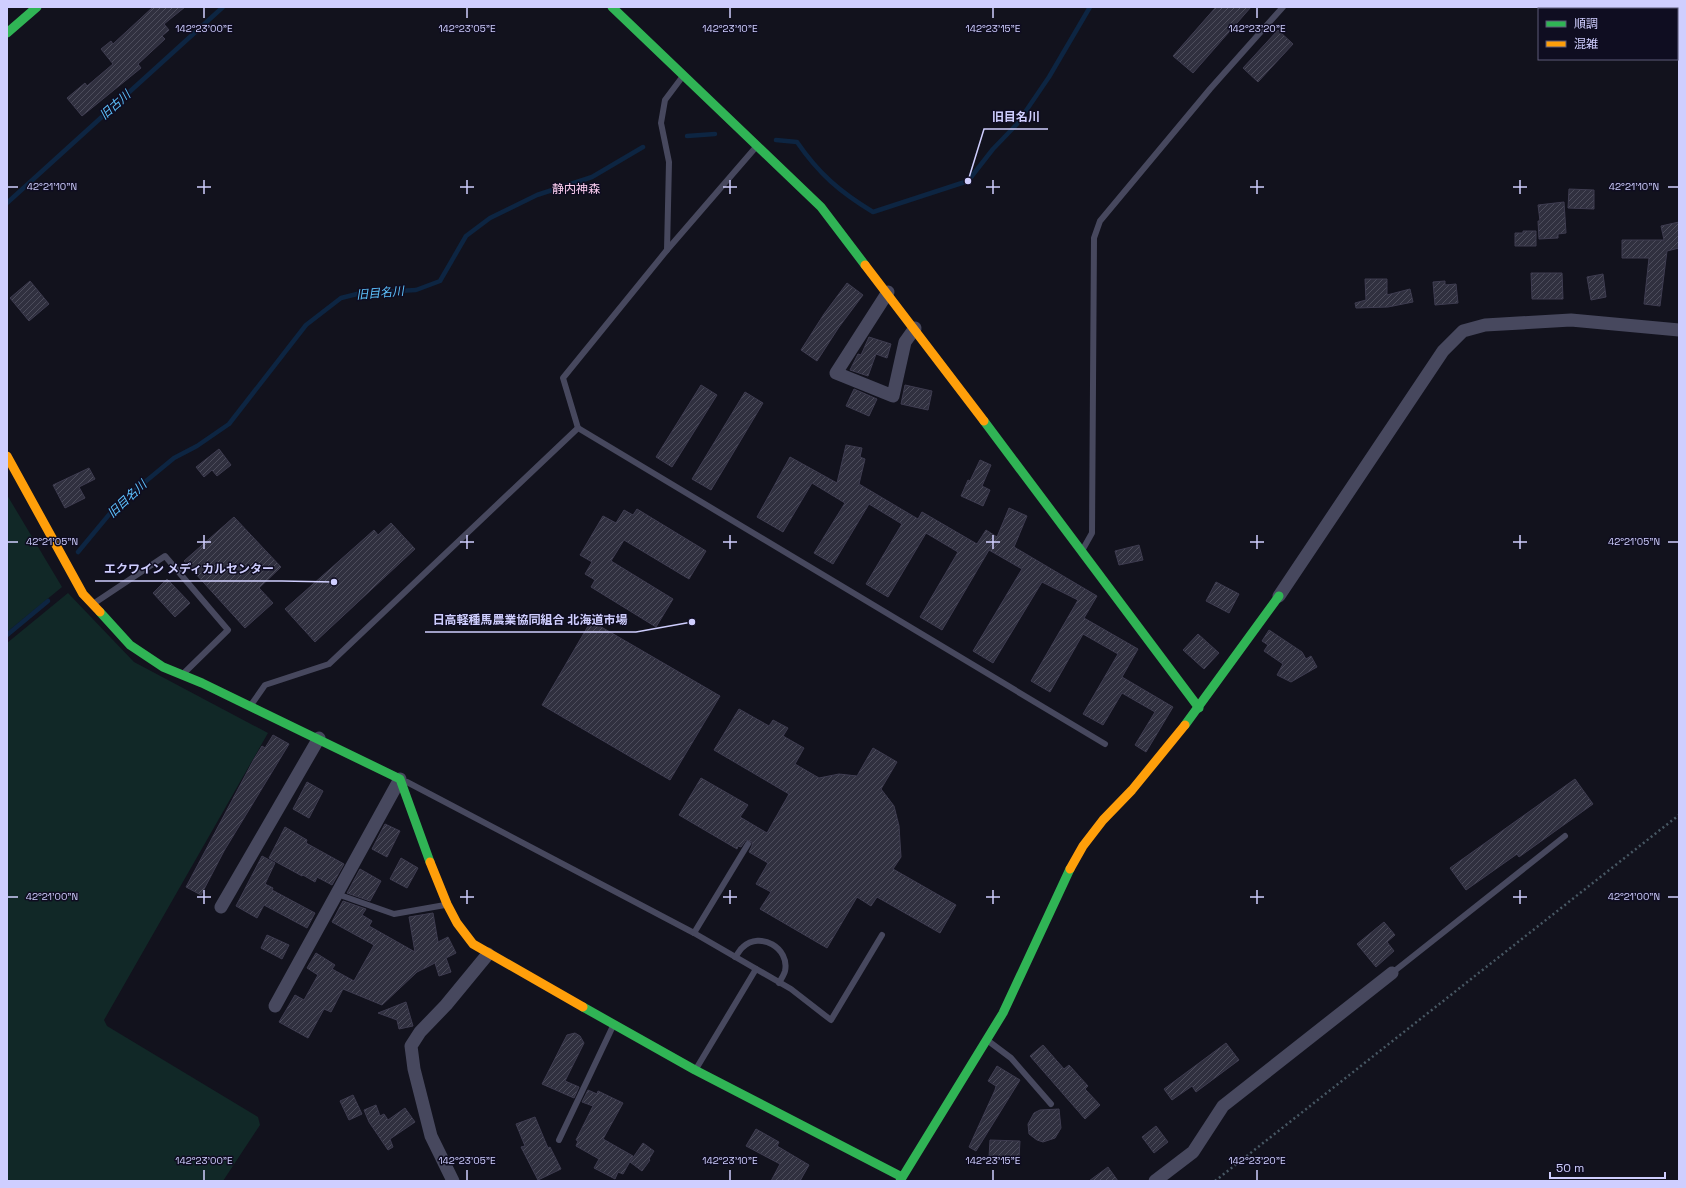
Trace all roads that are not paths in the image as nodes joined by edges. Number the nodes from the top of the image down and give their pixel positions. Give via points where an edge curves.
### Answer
1 (37, 7) edge
2 (612, 7) edge
3 (1283, 7) edge
4 (7, 33) edge
5 (683, 75) junction
6 (757, 146) junction
7 (667, 250) junction
8 (888, 292) junction
9 (915, 328) junction
10 (1679, 330) edge
11 (578, 428) junction
12 (7, 456) edge
13 (1082, 550) junction
14 (1279, 596) joint
15 (92, 604) junction
16 (182, 675) junction
17 (251, 706) junction
18 (1199, 708) junction
19 (319, 738) junction
20 (1105, 744) dead end
21 (400, 779) junction
22 (1566, 836) dead end
23 (748, 844) dead end
24 (336, 894) junction
25 (448, 905) junction
26 (221, 907) dead end
27 (694, 933) junction
28 (882, 935) dead end
29 (488, 954) junction
30 (736, 957) junction
31 (756, 969) junction
32 (1392, 973) joint
33 (779, 983) junction
34 (276, 1006) dead end
35 (614, 1025) junction
36 (987, 1040) junction
37 (695, 1070) junction
38 (1051, 1104) dead end
39 (559, 1140) dead end
40 (901, 1179) edge
41 (452, 1181) edge
42 (1155, 1181) edge

1 - 4 street
2 - 5 street
3 - 13 lane via 1210,89 1100,221 1094,238 1092,533
5 - 6 street
5 - 7 lane via 665,100 661,123 669,162
6 - 7 lane
6 - 8 street via 821,207
7 - 11 lane via 564,378
8 - 9 street
8 - 9 street via 836,373 893,396 905,342
9 - 13 street
10 - 14 street via 1571,320 1486,325 1462,331 1443,352
11 - 17 lane via 329,664 265,685
11 - 20 lane
12 - 15 street via 83,594
13 - 18 street
14 - 18 street
15 - 16 street via 130,645 163,667
15 - 16 lane via 165,556 228,630
16 - 17 street
17 - 19 street
18 - 36 street via 1083,846 1003,1013
19 - 21 street
19 - 26 street
21 - 24 street
21 - 25 street
21 - 27 lane
22 - 32 lane
23 - 27 lane
24 - 25 lane via 394,914
24 - 34 street
25 - 29 street via 469,941
27 - 30 lane
28 - 33 lane via 831,1020
29 - 35 street
29 - 41 street via 420,1032 411,1046 414,1069 431,1136
30 - 31 lane
30 - 33 lane via 743,947 754,941 767,941 778,948 785,959 785,971
31 - 33 lane
31 - 37 lane
32 - 42 street via 1224,1106 1193,1152
35 - 37 street
35 - 39 lane
36 - 38 lane via 1012,1058
36 - 40 street
37 - 40 street

